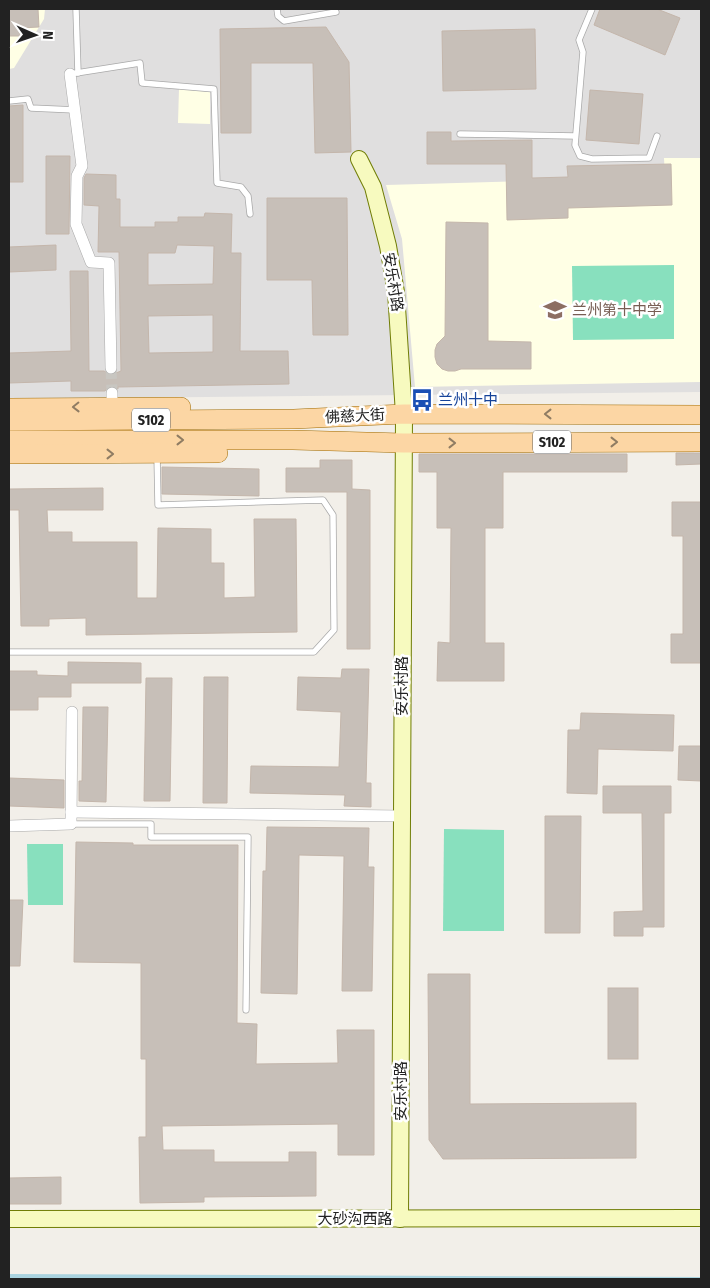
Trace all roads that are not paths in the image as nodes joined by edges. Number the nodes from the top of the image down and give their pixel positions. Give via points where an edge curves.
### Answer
1 (76, 9) edge
2 (277, 9) edge
3 (592, 9) edge
4 (336, 12) dead end
5 (74, 73) junction
6 (9, 101) edge
7 (75, 110) junction
8 (460, 134) dead end
9 (576, 136) junction
10 (657, 136) dead end
11 (359, 159) dead end
12 (250, 214) dead end
13 (111, 368) tunnel mouth
14 (9, 408) edge
15 (404, 414) junction
16 (701, 415) edge
17 (9, 421) edge
18 (9, 440) edge
19 (701, 442) edge
20 (403, 443) junction
21 (9, 454) edge
22 (157, 454) junction
23 (9, 652) edge
24 (72, 712) dead end
25 (402, 816) junction
26 (71, 818) junction
27 (9, 826) edge
28 (246, 1010) dead end
29 (701, 1218) edge
30 (9, 1219) edge
31 (400, 1219) junction

1 - 5 lane
2 - 4 lane via 278,16 284,20
3 - 9 lane via 578,40 583,52
5 - 7 street
5 - 12 lane via 140,63 142,83 214,89 217,183 241,187 248,196
6 - 7 lane via 28,99 31,108
7 - 13 street via 82,166 77,176 76,224 91,262 109,263
8 - 9 lane
9 - 10 lane via 575,145 580,156 592,159 649,158
11 - 15 street, 安乐村路 via 373,187 388,246 396,292
15 -> 14 main road via 337,406 112,400
16 -> 15 main road, 佛慈大街 / S102
15 - 17 main road, 佛慈大街 / S102 via 294,419
15 - 20 street, 安乐村路
18 -> 20 main road, 佛慈大街 / S102
20 -> 19 main road, 佛慈大街 / S102
20 - 22 main road via 328,452
20 - 25 street, 安乐村路
21 -> 22 main road
22 - 23 lane via 158,505 323,500 333,515 334,630 314,652
24 - 26 street
25 - 26 street
25 - 31 street, 安乐村路
26 - 27 street
26 - 28 lane via 151,824 151,837 248,837
29 - 31 street, 大砂沟西路
30 - 31 street, 大砂沟西路

